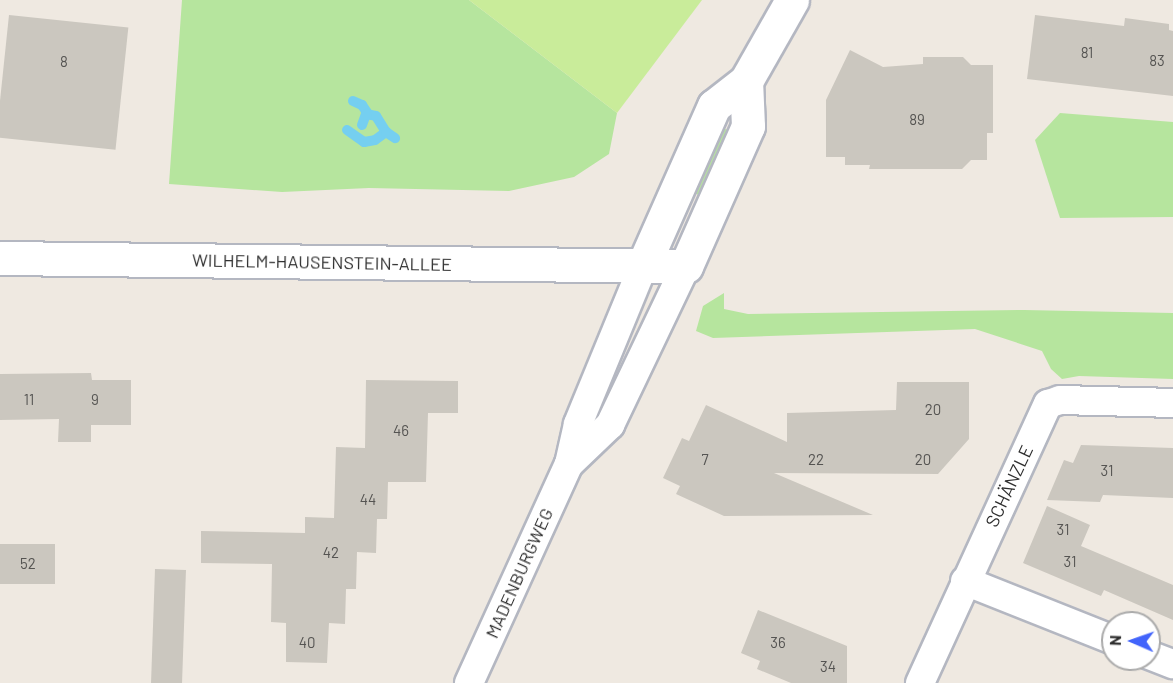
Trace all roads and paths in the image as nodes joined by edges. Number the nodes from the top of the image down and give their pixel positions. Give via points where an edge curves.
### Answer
1 (792, 0) edge
2 (746, 81) junction
3 (0, 258) edge
4 (644, 266) junction
5 (686, 266) junction
6 (1173, 403) edge
7 (569, 464) junction
8 (965, 581) junction
9 (1101, 635) edge
10 (470, 683) edge
11 (920, 683) edge

1 - 2 street
2 - 4 street via 714,106
2 - 5 street via 748,126
3 - 4 street, WILHELM-HAUSENSTEIN-ALLEE
4 - 5 street, WILHELM-HAUSENSTEIN-ALLEE
4 - 7 street, MADENBURGWEG via 578,424
5 - 7 street, MADENBURGWEG via 610,425
6 - 8 street, SCHÄNZLE via 1060,399 1048,404
7 - 10 street, MADENBURGWEG
8 - 9 street
8 - 11 street, SCHÄNZLE

